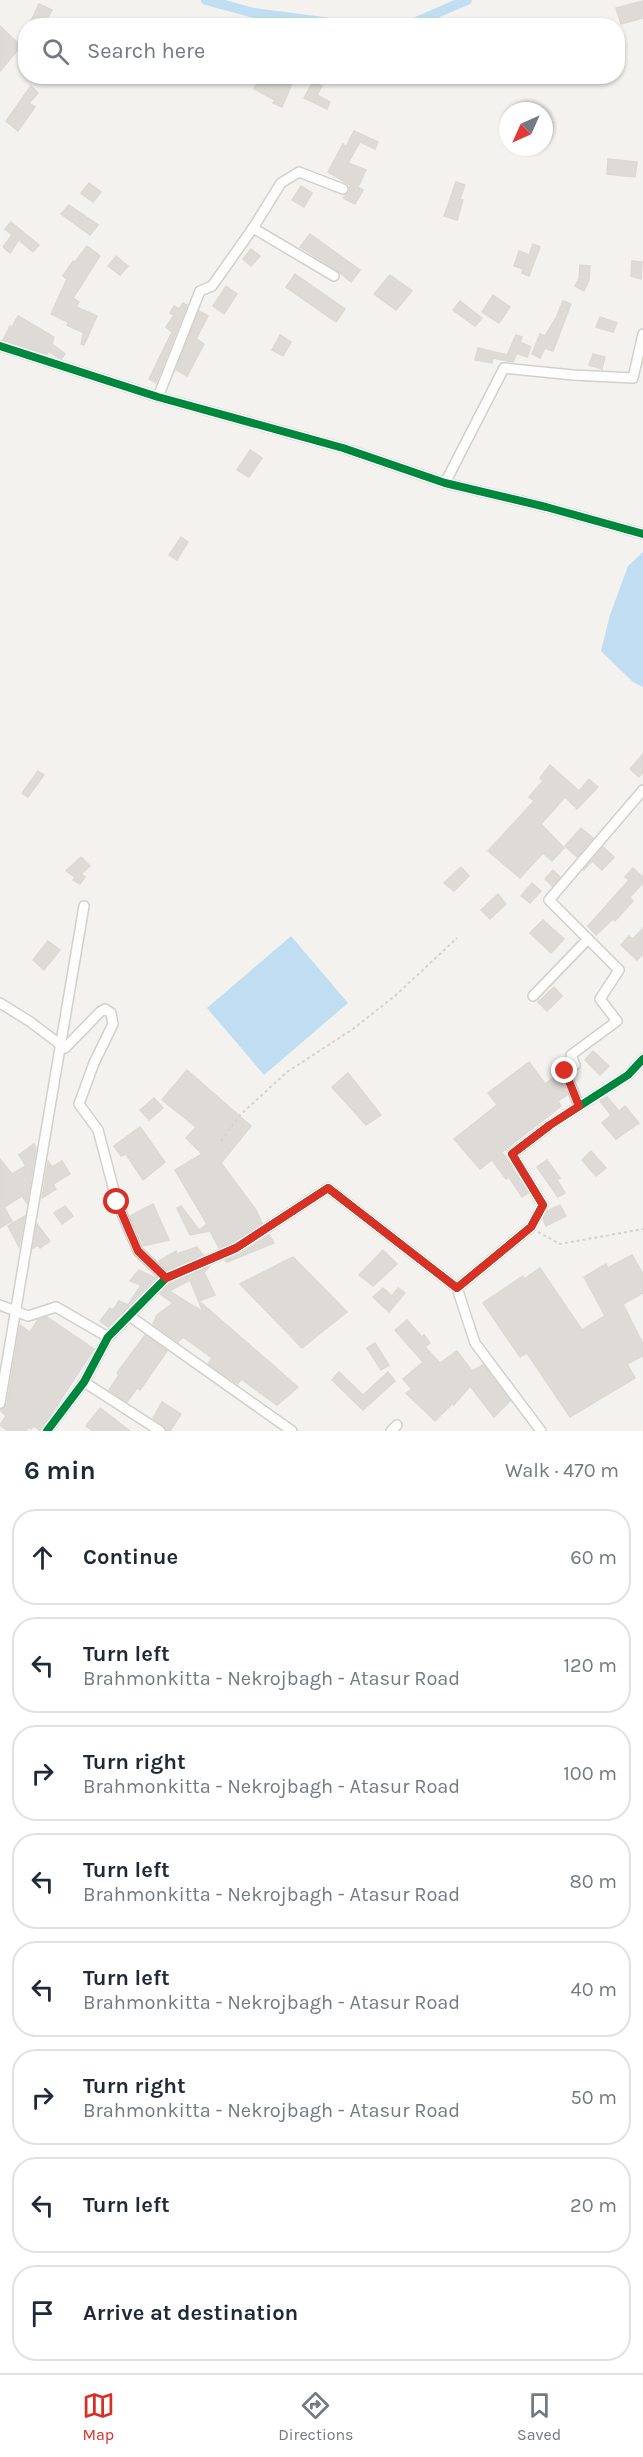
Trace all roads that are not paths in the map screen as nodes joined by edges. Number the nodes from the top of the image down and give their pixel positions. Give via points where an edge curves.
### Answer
1 (343, 189) dead end
2 (253, 228) junction
3 (334, 276) dead end
4 (643, 334) edge
5 (0, 346) edge
6 (158, 397) junction
7 (445, 483) junction
8 (643, 534) edge
9 (643, 790) edge
10 (84, 906) dead end
11 (588, 939) junction
12 (533, 996) dead end
13 (0, 1003) edge
14 (643, 1059) edge
15 (579, 1106) junction
16 (166, 1278) junction
17 (457, 1288) junction
18 (0, 1305) edge
19 (128, 1315) junction
20 (108, 1337) junction
21 (84, 1382) junction
22 (0, 1403) edge
23 (47, 1431) edge
24 (160, 1431) edge
25 (292, 1431) edge
26 (541, 1431) edge

1 - 2 street via 299,172 281,183
2 - 3 street
2 - 6 street via 212,286 200,291
4 - 7 street via 633,378 504,368
5 - 6 street
6 - 7 street via 343,448
7 - 8 street
9 - 11 street via 549,900
10 - 22 street
11 - 12 street
11 - 15 street via 619,970 600,999 617,1021 571,1055 575,1065 565,1071
13 - 16 street via 64,1048 100,1012 105,1009 111,1013 113,1024 79,1104 98,1130 117,1202 138,1251
14 - 15 street via 628,1075
15 - 17 street via 512,1154 543,1205 531,1227
16 - 17 street via 236,1248 328,1188
16 - 19 street
17 - 26 street via 475,1343
18 - 20 street via 28,1316 56,1307
19 - 20 street
19 - 25 street
20 - 21 street
21 - 23 street
21 - 24 street

